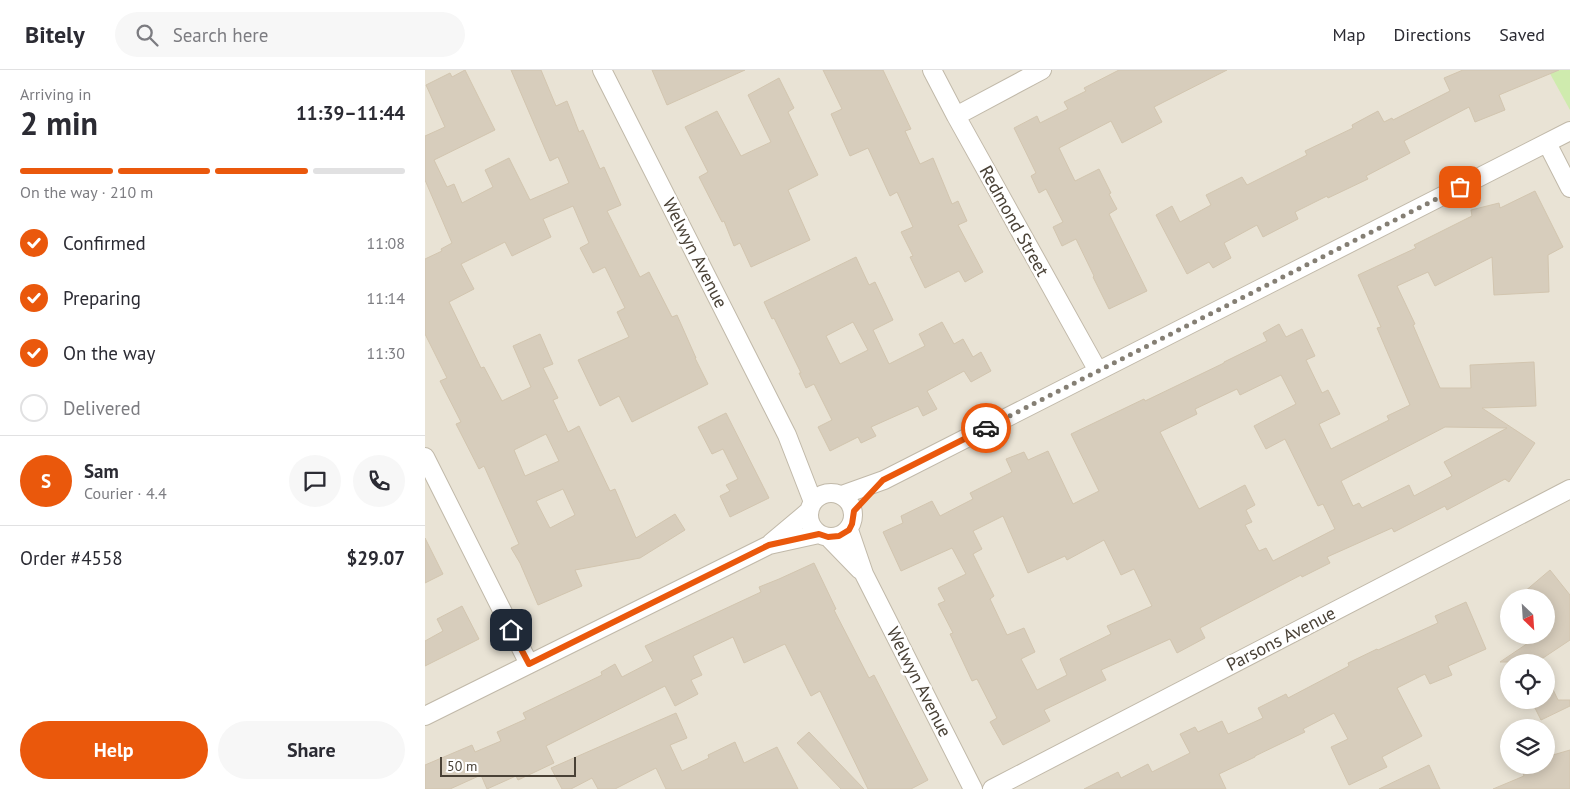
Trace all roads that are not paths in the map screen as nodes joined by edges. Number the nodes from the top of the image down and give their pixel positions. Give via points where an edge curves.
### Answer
1 (602, 70) edge
2 (932, 70) edge
3 (1043, 70) edge
4 (955, 116) junction
5 (1570, 131) edge
6 (1547, 143) junction
7 (1570, 188) edge
8 (1098, 371) junction
9 (425, 457) edge
10 (883, 480) junction
11 (1570, 489) edge
12 (823, 500) junction
13 (854, 511) junction
14 (849, 530) junction
15 (824, 536) junction
16 (769, 545) junction
17 (864, 574) junction
18 (529, 664) junction
19 (425, 716) edge
20 (973, 789) edge
21 (992, 789) edge

1 - 12 street, Welwyn Avenue
2 - 4 street, Redmond Street
3 - 4 street
4 - 8 street, Redmond Street
5 - 6 street
6 - 7 street
6 - 8 street
8 - 10 street
9 - 18 street
10 - 12 street
10 - 13 street
11 - 21 street, Parsons Avenue
12 - 13 street, Welwyn Avenue via 851,505
12 - 15 street, Welwyn Avenue via 811,524
12 - 16 street
13 - 14 street
14 - 15 street via 839,536
14 - 17 street, Welwyn Avenue
15 - 16 street
15 - 17 street, Welwyn Avenue
16 - 18 street
17 - 20 street, Welwyn Avenue
18 - 19 street

